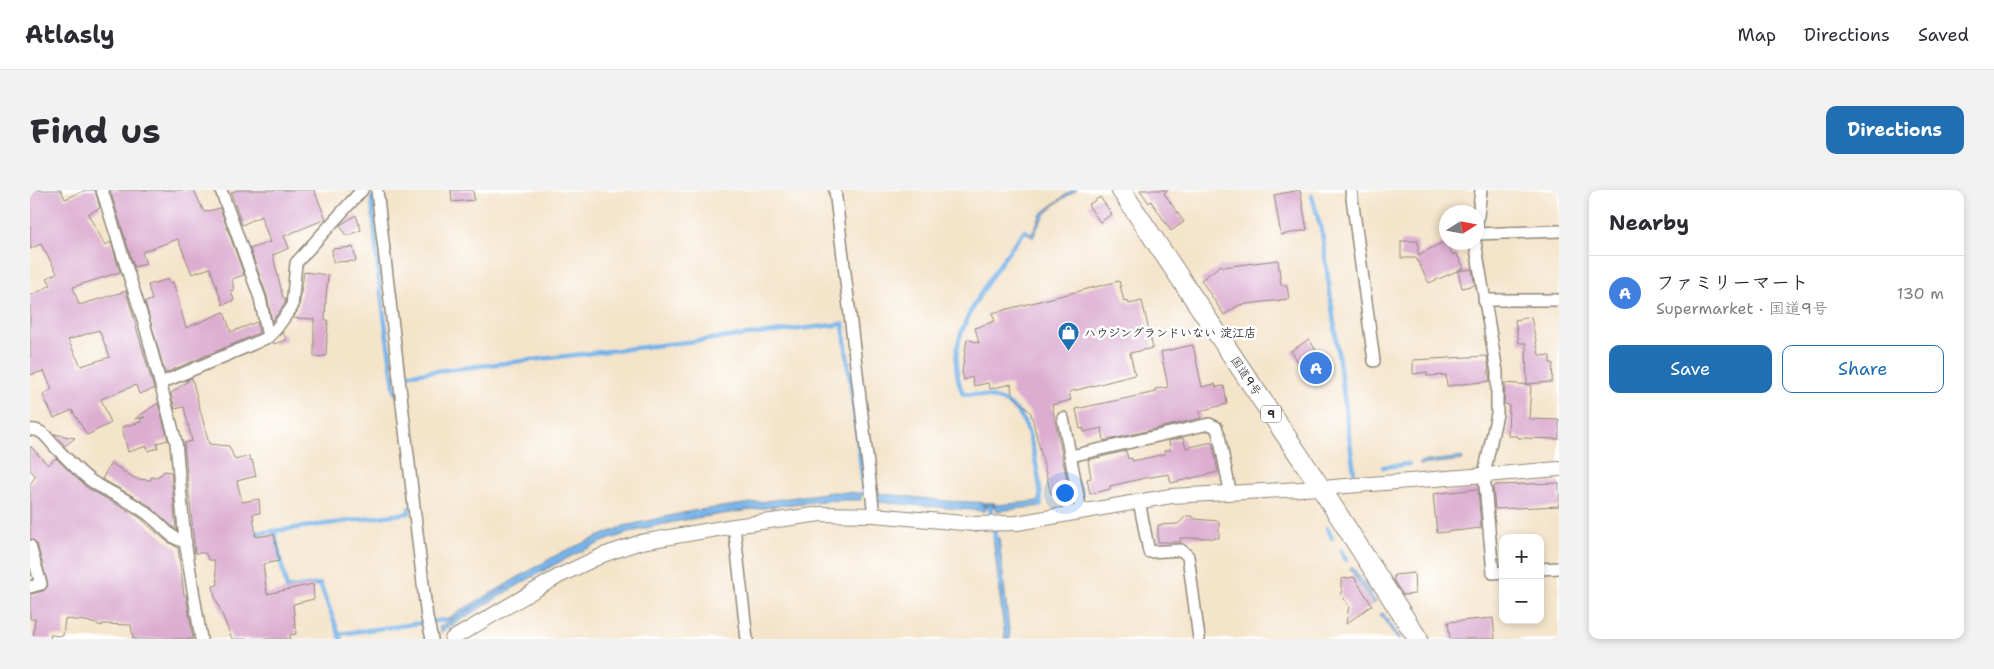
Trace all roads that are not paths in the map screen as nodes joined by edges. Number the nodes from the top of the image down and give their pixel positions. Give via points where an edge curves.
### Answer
1 (102, 190) edge
2 (221, 190) edge
3 (362, 190) edge
4 (377, 190) edge
5 (835, 190) edge
6 (1121, 190) edge
7 (1351, 190) edge
8 (1481, 190) edge
9 (1479, 205) edge
10 (1559, 231) edge
11 (1484, 234) edge
12 (1477, 250) edge
13 (1484, 300) junction
14 (1559, 300) edge
15 (268, 337) junction
16 (1374, 361) dead end
17 (161, 383) junction
18 (1064, 418) dead end
19 (30, 430) edge
20 (1071, 456) junction
21 (1559, 470) edge
22 (1484, 474) junction
23 (1320, 488) junction
24 (1230, 491) junction
25 (1138, 501) junction
26 (1081, 511) junction
27 (874, 515) junction
28 (734, 526) junction
29 (186, 542) junction
30 (30, 546) edge
31 (1559, 568) edge
32 (1544, 570) edge
33 (1499, 572) edge
34 (30, 587) edge
35 (201, 639) edge
36 (432, 639) edge
37 (452, 639) edge
38 (747, 639) edge
39 (1199, 639) edge
40 (1418, 639) edge

1 - 17 street
2 - 15 street via 260,298
3 - 15 street via 296,263 292,307
4 - 36 street
5 - 27 street
6 - 23 highway, 国道9号 / 9
7 - 16 street
8 - 9 street
10 - 11 street
12 - 13 street
13 - 14 street
13 - 22 street via 1497,372 1497,414
15 - 17 street
17 - 29 street via 180,468
18 - 20 street
19 - 29 street via 43,432 53,446 95,484 132,503 151,516 164,532
20 - 24 street via 1209,424 1216,427 1219,435
20 - 26 street
21 - 22 street
22 - 23 street
22 - 33 street via 1493,573
23 - 24 street
23 - 40 highway, 国道9号 / 9
24 - 25 street
25 - 26 street
25 - 39 street via 1149,552 1180,550 1188,556
26 - 27 street via 1017,523 982,524
27 - 28 street via 821,514
28 - 37 street via 641,542 603,555 559,576
28 - 38 street
29 - 35 street
30 - 34 street via 41,584
31 - 32 street

